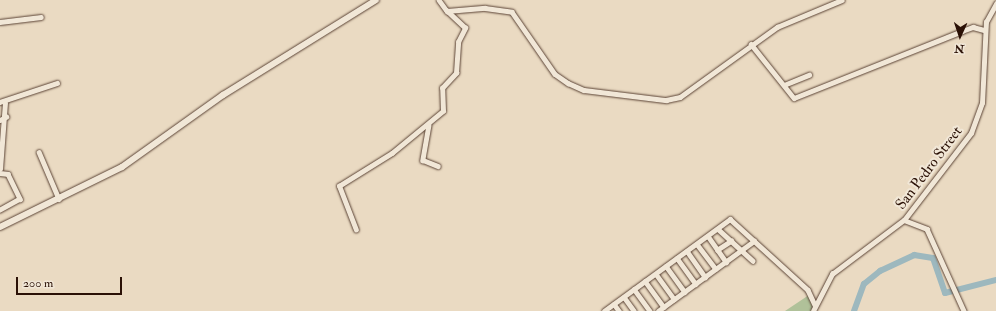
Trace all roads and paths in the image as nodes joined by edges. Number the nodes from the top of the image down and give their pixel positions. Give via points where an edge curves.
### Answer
1 (376, 0) edge
2 (439, 0) edge
3 (842, 0) edge
4 (996, 4) edge
5 (447, 11) junction
6 (41, 17) dead end
7 (0, 22) edge
8 (984, 30) junction
9 (751, 44) junction
10 (808, 75) dead end
11 (57, 83) dead end
12 (784, 85) junction
13 (3, 103) edge
14 (6, 117) junction
15 (0, 120) edge
16 (429, 125) junction
17 (40, 152) dead end
18 (438, 166) dead end
19 (0, 169) edge
20 (0, 173) edge
21 (59, 199) junction
22 (0, 210) edge
23 (904, 220) junction
24 (0, 227) edge
25 (718, 229) junction
26 (356, 230) dead end
27 (708, 236) junction
28 (731, 241) junction
29 (754, 241) junction
30 (697, 244) junction
31 (717, 250) junction
32 (687, 251) junction
33 (742, 251) junction
34 (677, 258) junction
35 (753, 261) dead end
36 (726, 262) junction
37 (666, 266) junction
38 (716, 269) junction
39 (656, 274) junction
40 (705, 277) junction
41 (645, 281) junction
42 (696, 284) junction
43 (634, 289) junction
44 (685, 292) junction
45 (624, 297) junction
46 (674, 299) junction
47 (614, 304) junction
48 (815, 305) junction
49 (664, 307) junction
50 (604, 311) edge
51 (619, 311) edge
52 (634, 311) edge
53 (650, 311) edge
54 (658, 311) edge
55 (813, 311) edge
56 (964, 311) edge

1 - 21 street via 224,95 122,167
2 - 5 street
3 - 9 street via 805,13
4 - 8 street, San Pedro Street via 990,10
5 - 9 street via 505,9 512,12 555,74 568,83 584,90 666,100 680,97
5 - 16 street via 465,28 458,42 456,73 442,88 443,111
6 - 7 street
8 - 12 street via 967,29 794,98
8 - 23 street, San Pedro Street via 982,103 978,120
9 - 12 street
10 - 12 street
11 - 13 street
13 - 14 street
14 - 15 street
14 - 19 street
16 - 18 street via 423,160
16 - 26 street via 339,186
17 - 21 street
20 - 22 street via 8,174 20,200
21 - 24 street
23 - 48 street, San Pedro Street via 832,274
23 - 56 street via 927,229
25 - 27 street
25 - 28 street
25 - 29 street via 730,219
27 - 30 street
27 - 31 street
28 - 31 street
28 - 33 street
29 - 33 street
29 - 48 street via 808,290
30 - 32 street
30 - 38 street
31 - 36 street
32 - 34 street
32 - 40 street
33 - 35 street
33 - 36 street
34 - 37 street
34 - 42 street
36 - 38 street
37 - 39 street
37 - 44 street
38 - 40 street
39 - 41 street
39 - 46 street
40 - 42 street
41 - 43 street
41 - 49 street
42 - 44 street
43 - 45 street
43 - 53 street
44 - 46 street
45 - 47 street
45 - 52 street
46 - 49 street
47 - 50 street
47 - 51 street
48 - 55 street, San Pedro Street
49 - 54 street

